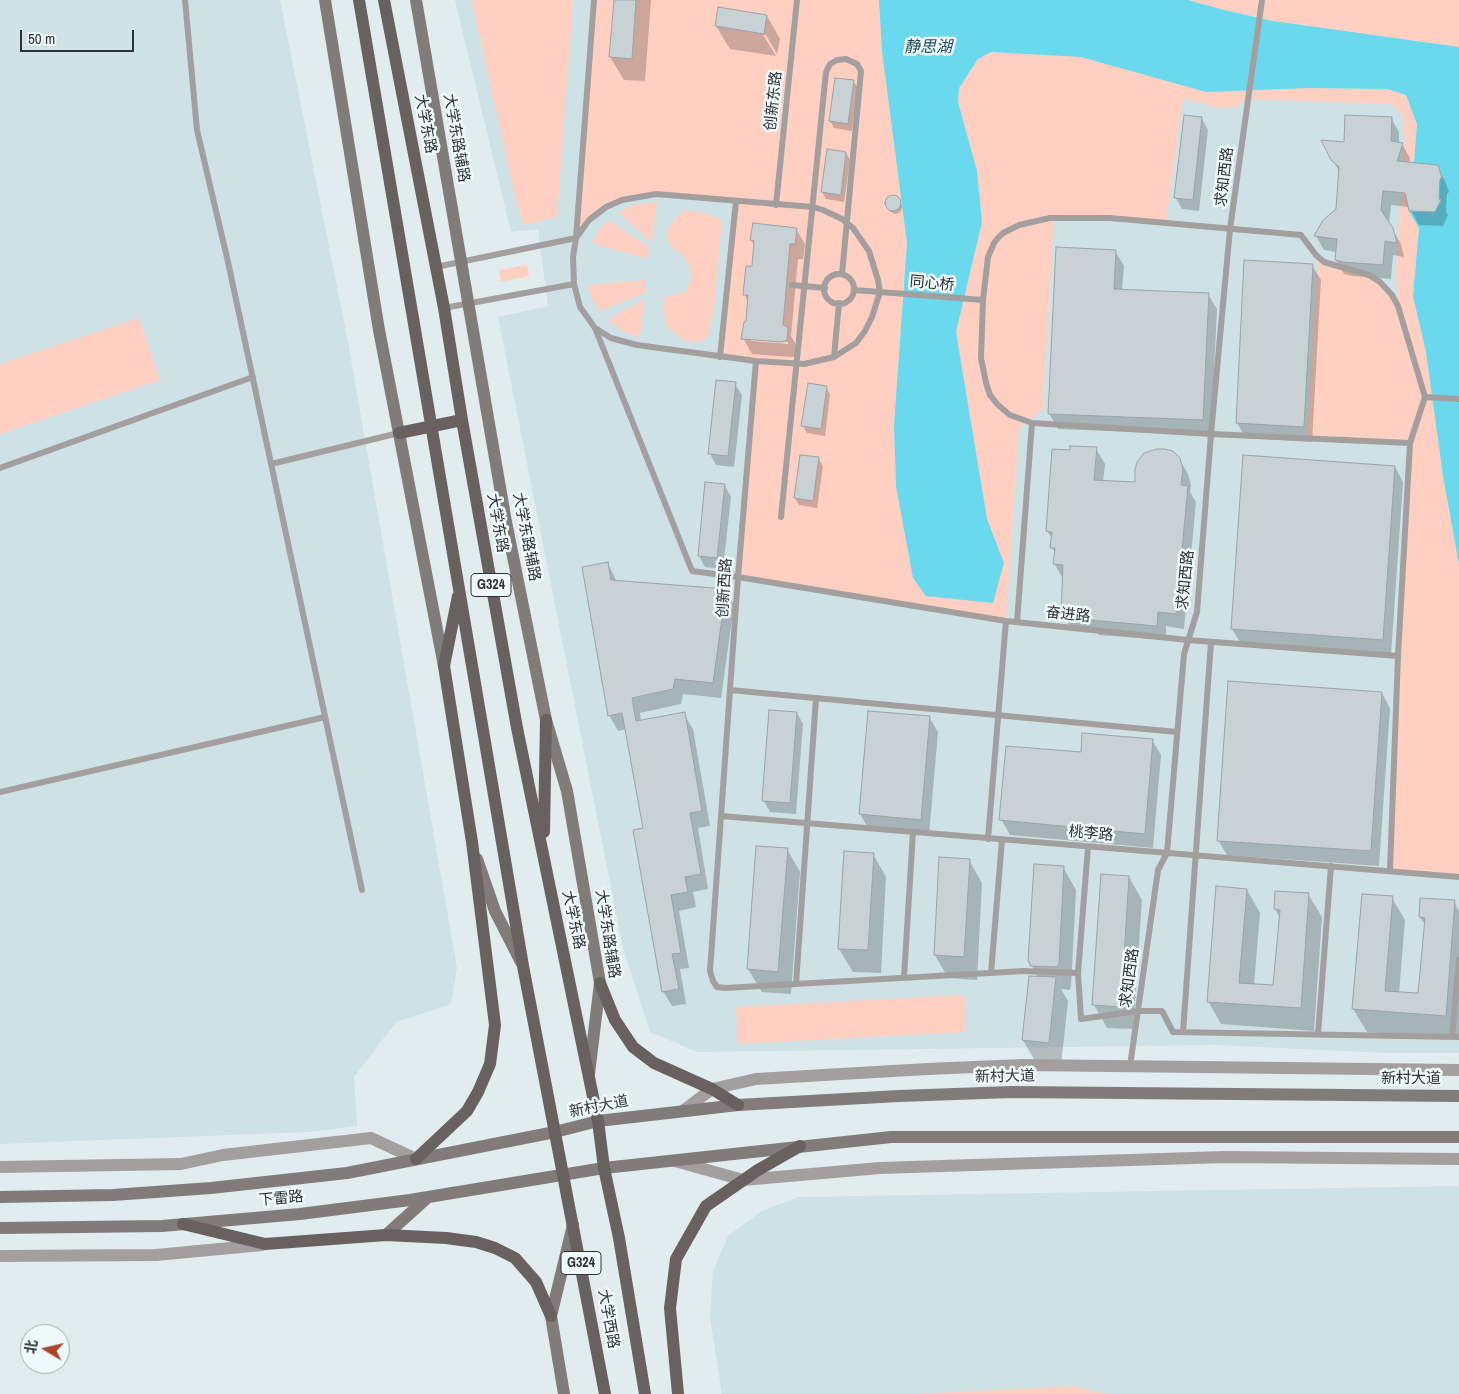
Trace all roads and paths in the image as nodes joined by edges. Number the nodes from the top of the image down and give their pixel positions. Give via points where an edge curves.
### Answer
1 (185, 0) edge
2 (325, 0) edge
3 (359, 0) edge
4 (384, 0) edge
5 (416, 0) edge
6 (594, 0) edge
7 (797, 0) edge
8 (1262, 0) edge
9 (736, 201) junction
10 (776, 204) junction
11 (813, 208) junction
12 (846, 222) junction
13 (1230, 229) junction
14 (576, 238) junction
15 (461, 261) junction
16 (436, 267) junction
17 (842, 274) junction
18 (574, 284) junction
19 (792, 285) dead end
20 (805, 286) junction
21 (825, 288) junction
22 (854, 290) junction
23 (880, 292) junction
24 (983, 300) junction
25 (838, 303) junction
26 (468, 304) junction
27 (444, 308) junction
28 (595, 328) junction
29 (720, 356) junction
30 (834, 357) junction
31 (756, 361) junction
32 (798, 364) junction
33 (253, 377) junction
34 (1425, 397) junction
35 (1459, 399) edge
36 (462, 420) junction
37 (1032, 423) junction
38 (432, 426) junction
39 (399, 433) junction
40 (1211, 434) junction
41 (1410, 443) junction
42 (271, 464) junction
43 (0, 468) edge
44 (781, 516) dead end
45 (738, 577) junction
46 (459, 589) junction
47 (1006, 620) junction
48 (1017, 622) junction
49 (1188, 640) junction
50 (1211, 642) junction
51 (1398, 656) junction
52 (444, 666) junction
53 (730, 690) junction
54 (816, 698) junction
55 (998, 715) junction
56 (325, 717) junction
57 (546, 720) junction
58 (1177, 732) junction
59 (0, 792) edge
60 (721, 816) junction
61 (807, 824) junction
62 (913, 832) junction
63 (988, 839) junction
64 (1002, 840) junction
65 (472, 842) junction
66 (1088, 847) junction
67 (1167, 853) junction
68 (1196, 856) junction
69 (544, 857) junction
70 (1331, 866) junction
71 (1390, 870) junction
72 (1459, 877) edge
73 (362, 890) dead end
74 (1459, 960) edge
75 (524, 966) junction
76 (991, 973) junction
77 (1078, 973) junction
78 (904, 978) junction
79 (600, 983) junction
80 (796, 984) junction
81 (1138, 1011) junction
82 (1183, 1032) junction
83 (1318, 1034) junction
84 (1455, 1037) edge
85 (1130, 1066) junction
86 (1459, 1070) edge
87 (589, 1078) junction
88 (712, 1089) junction
89 (1459, 1096) edge
90 (738, 1105) junction
91 (684, 1110) junction
92 (598, 1121) junction
93 (555, 1132) junction
94 (1459, 1137) edge
95 (800, 1146) junction
96 (416, 1158) junction
97 (1459, 1159) edge
98 (674, 1160) junction
99 (0, 1167) edge
100 (604, 1168) junction
101 (563, 1175) junction
102 (743, 1180) junction
103 (0, 1197) edge
104 (427, 1197) junction
105 (183, 1224) junction
106 (573, 1224) junction
107 (0, 1228) edge
108 (386, 1235) junction
109 (265, 1244) junction
110 (0, 1256) edge
111 (551, 1316) junction
112 (564, 1394) edge
113 (605, 1394) edge
114 (645, 1394) edge
115 (678, 1394) edge

1 - 33 lane via 197,130
2 - 39 main road
3 - 38 main road, G324
4 - 16 main road, 大学东路 / G324
5 - 15 main road, 大学东路辅路
6 - 14 lane
7 - 10 lane, 创新东路
8 - 13 lane, 求知西路
9 - 10 lane
9 - 14 lane via 656,194 622,200 588,220
9 - 29 lane
10 - 11 lane
11 - 12 lane
11 - 12 lane via 826,72 830,64 846,59 857,64 860,71
11 - 20 lane
12 - 17 lane
12 - 23 lane via 868,251
13 - 24 lane via 1110,218 1050,218 1019,225 994,242 988,257
13 - 34 lane via 1300,235 1324,262 1369,275 1380,282 1398,306
13 - 40 lane, 求知西路
14 - 15 lane
14 - 18 lane
15 - 16 lane
15 - 26 main road, 大学东路辅路
16 - 27 main road, 大学东路 / G324
17 - 21 lane via 827,280
17 - 22 lane via 852,281
18 - 26 lane
18 - 28 lane via 580,307
19 - 20 lane
20 - 21 lane
20 - 32 lane
21 - 25 lane via 828,298
22 - 23 lane, 同心桥
22 - 25 lane via 850,299
23 - 24 lane, 同心桥
23 - 30 lane via 865,331 856,343
24 - 37 lane via 980,346 990,395 1010,415
25 - 30 lane
26 - 27 lane
26 - 57 main road, 大学东路辅路 via 506,522
27 - 36 main road, 大学东路 / G324
28 - 29 lane via 622,342
28 - 45 lane, 奋进路 via 692,571
29 - 31 lane
30 - 32 lane
31 - 32 lane
31 - 45 lane, 创新西路
32 - 44 lane
33 - 42 lane
33 - 43 lane
34 - 35 lane
34 - 41 lane
36 - 38 main road
36 - 69 main road, 大学东路 / G324 via 517,728
37 - 40 lane
37 - 48 lane
38 - 39 main road
38 - 46 main road, G324
39 - 42 lane
39 - 52 main road
40 - 41 lane
40 - 49 lane, 求知西路 via 1197,612
41 - 51 lane
42 - 56 lane
45 - 47 lane, 奋进路
45 - 53 lane, 创新西路
46 - 52 main road
46 - 75 main road, G324
47 - 48 lane, 奋进路
47 - 55 lane
48 - 49 lane, 奋进路
49 - 50 lane, 奋进路
49 - 58 lane, 求知西路
50 - 51 lane, 奋进路
50 - 68 lane
51 - 71 lane
52 - 65 main road
53 - 54 lane
53 - 60 lane, 创新西路
54 - 55 lane
54 - 61 lane
55 - 58 lane
55 - 63 lane
56 - 59 lane
56 - 73 lane
57 - 69 main road
57 - 79 main road, 大学东路辅路 via 567,791
58 - 67 lane, 求知西路
60 - 61 lane, 桃李路
60 - 80 lane, 创新西路 via 711,977 722,989
61 - 62 lane, 桃李路
61 - 80 lane
62 - 63 lane, 桃李路
62 - 78 lane
63 - 64 lane, 桃李路
64 - 66 lane, 桃李路
64 - 76 lane
65 - 75 main road via 495,911
65 - 96 main road via 494,1025 490,1064 467,1111
66 - 67 lane, 桃李路
66 - 77 lane
67 - 68 lane, 桃李路
67 - 81 lane, 求知西路 via 1158,870
68 - 70 lane, 桃李路
68 - 82 lane
69 - 87 main road, 大学东路 / G324
70 - 71 lane, 桃李路
70 - 83 lane
71 - 72 lane, 桃李路
74 - 84 lane
75 - 93 main road, G324
76 - 77 lane
76 - 78 lane
77 - 81 lane via 1081,1019
78 - 80 lane
79 - 87 main road, 大学东路辅路
79 - 88 main road via 615,1020 633,1047 654,1063
81 - 82 lane via 1162,1011 1173,1032
81 - 85 lane, 求知西路
82 - 83 lane
83 - 84 lane
85 - 86 street
85 - 88 street via 1023,1065 918,1069 756,1079
87 - 92 main road, 大学东路 / G324
88 - 90 main road
88 - 91 street
89 - 90 main road, 新村大道 via 1012,1092
90 - 91 main road, 新村大道
91 - 92 main road, 新村大道
92 - 93 main road, 新村大道
92 - 100 main road, 大学东路 / G324
93 - 96 main road, 下雷路
93 - 101 main road, 大学西路 / G324
94 - 95 main road via 891,1137
95 - 98 main road
95 - 102 main road
96 - 99 street via 371,1138 223,1155 181,1164
96 - 103 main road, 下雷路 via 348,1172 211,1188 113,1195
97 - 102 street via 1214,1157 880,1168
98 - 100 main road
98 - 102 street
100 - 101 main road
100 - 114 main road, 大学西路 / G324
101 - 104 main road, 下雷路
101 - 106 main road, 大学西路 / G324
102 - 115 main road via 706,1206 676,1259 670,1308
104 - 105 main road, 下雷路 via 300,1214
104 - 108 main road
105 - 107 main road, 下雷路
105 - 109 main road
106 - 111 main road
106 - 113 main road, 大学西路 / G324
108 - 109 main road
108 - 111 main road via 454,1239 496,1248 515,1258 536,1282
109 - 110 street via 156,1255
111 - 112 main road

